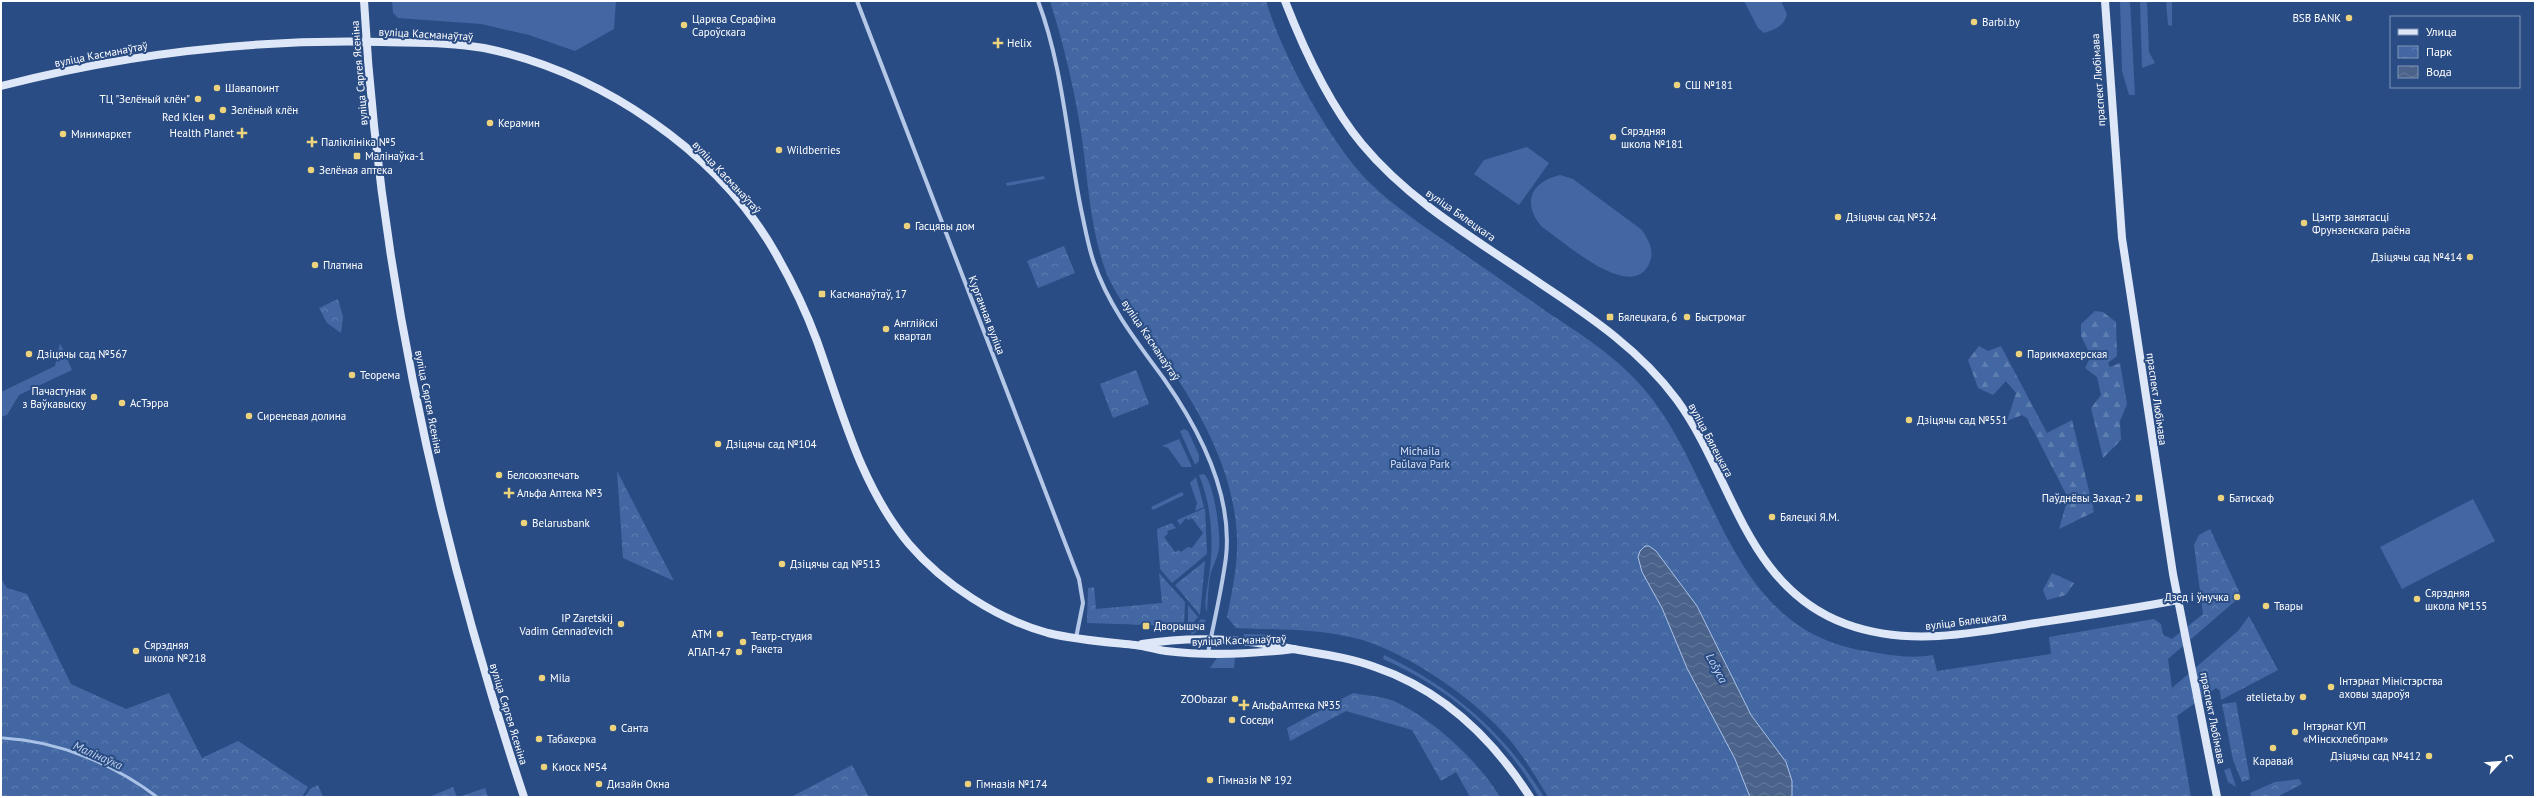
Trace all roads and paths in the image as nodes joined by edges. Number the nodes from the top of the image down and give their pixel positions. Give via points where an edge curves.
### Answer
1 (364, 1) edge
2 (857, 1) edge
3 (1038, 1) edge
4 (1286, 1) edge
5 (2105, 1) edge
6 (366, 42) junction
7 (1, 86) edge
8 (2178, 600) junction
9 (1076, 639) junction
10 (1210, 641) junction
11 (1138, 645) junction
12 (1294, 649) junction
13 (1208, 653) junction
14 (524, 797) edge
15 (1530, 797) edge
16 (2217, 797) edge

1 - 6 street, вуліца Сяргея Ясеніна
2 - 9 street, Курганная вуліца via 1079,579 1083,603
3 - 10 street, вуліца Касманаўтаў via 1054,58 1073,171 1094,262 1118,314 1186,411 1215,475 1223,504 1226,556
4 - 8 street, вуліца Бялецкага via 1326,90 1361,143 1393,176 1435,212 1603,326 1641,359 1671,392 1686,414 1759,552 1786,585 1807,604 1847,625 1910,638 1955,635
5 - 8 street, праспект Любімава via 2120,226 2158,485
6 - 7 street, вуліца Касманаўтаў via 191,49
6 - 9 street, вуліца Касманаўтаў via 459,45 515,56 562,72 608,94 684,146 740,203 776,255 802,303 851,440 866,474 880,504 910,546 942,575 992,609 1021,624
6 - 14 street, вуліца Сяргея Ясеніна via 390,250 417,405 489,688
8 - 16 street, праспект Любімава
9 - 11 street, вуліца Касманаўтаў
10 - 11 street, вуліца Касманаўтаў via 1162,641
10 - 12 street, вуліца Касманаўтаў via 1268,643
10 - 13 street
11 - 13 street, вуліца Касманаўтаў via 1163,651
12 - 13 street, вуліца Касманаўтаў
12 - 15 street, вуліца Касманаўтаў via 1321,652 1374,666 1414,683 1463,717 1492,745

